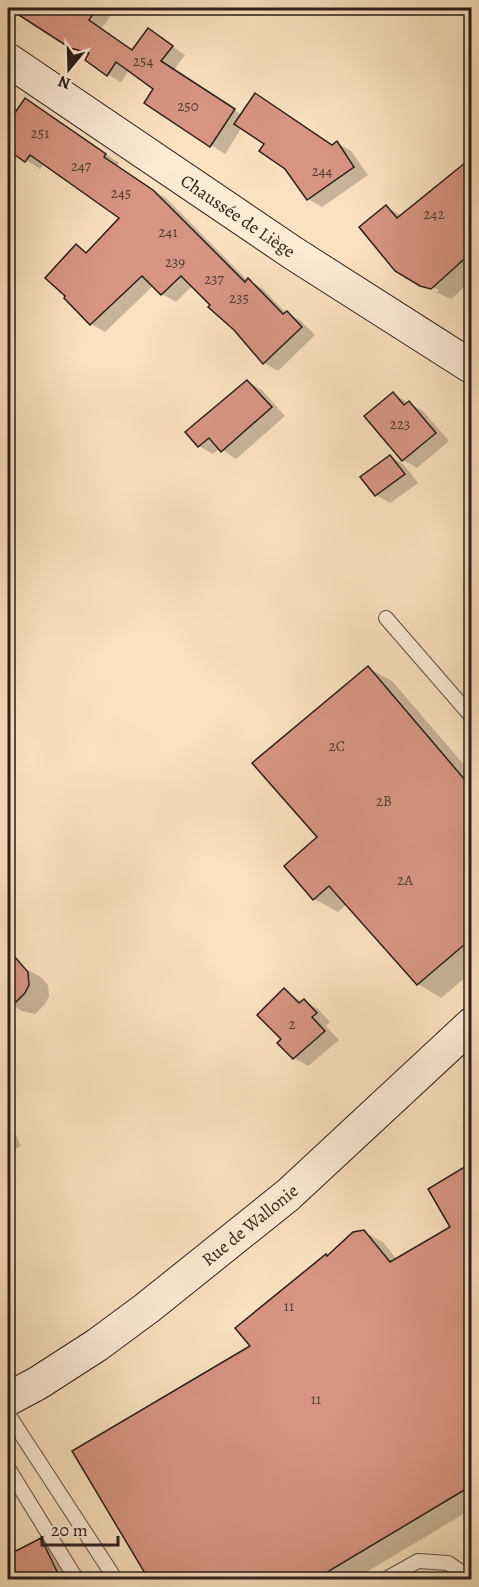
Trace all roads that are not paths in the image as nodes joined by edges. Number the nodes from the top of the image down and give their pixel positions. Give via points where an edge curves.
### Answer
1 (8, 60) edge
2 (471, 367) edge
3 (386, 618) dead end
4 (471, 717) edge
5 (471, 1024) edge
6 (8, 1399) edge
7 (8, 1414) edge
8 (8, 1468) edge
9 (471, 1579) edge
10 (77, 1580) edge
11 (116, 1580) edge
12 (384, 1580) edge

1 - 2 street, Chaussée de Liège via 293,253
3 - 4 lane
5 - 6 street, Rue de Wallonie via 279,1203 97,1345
7 - 11 lane
8 - 10 lane
9 - 12 lane via 448,1563 418,1561

